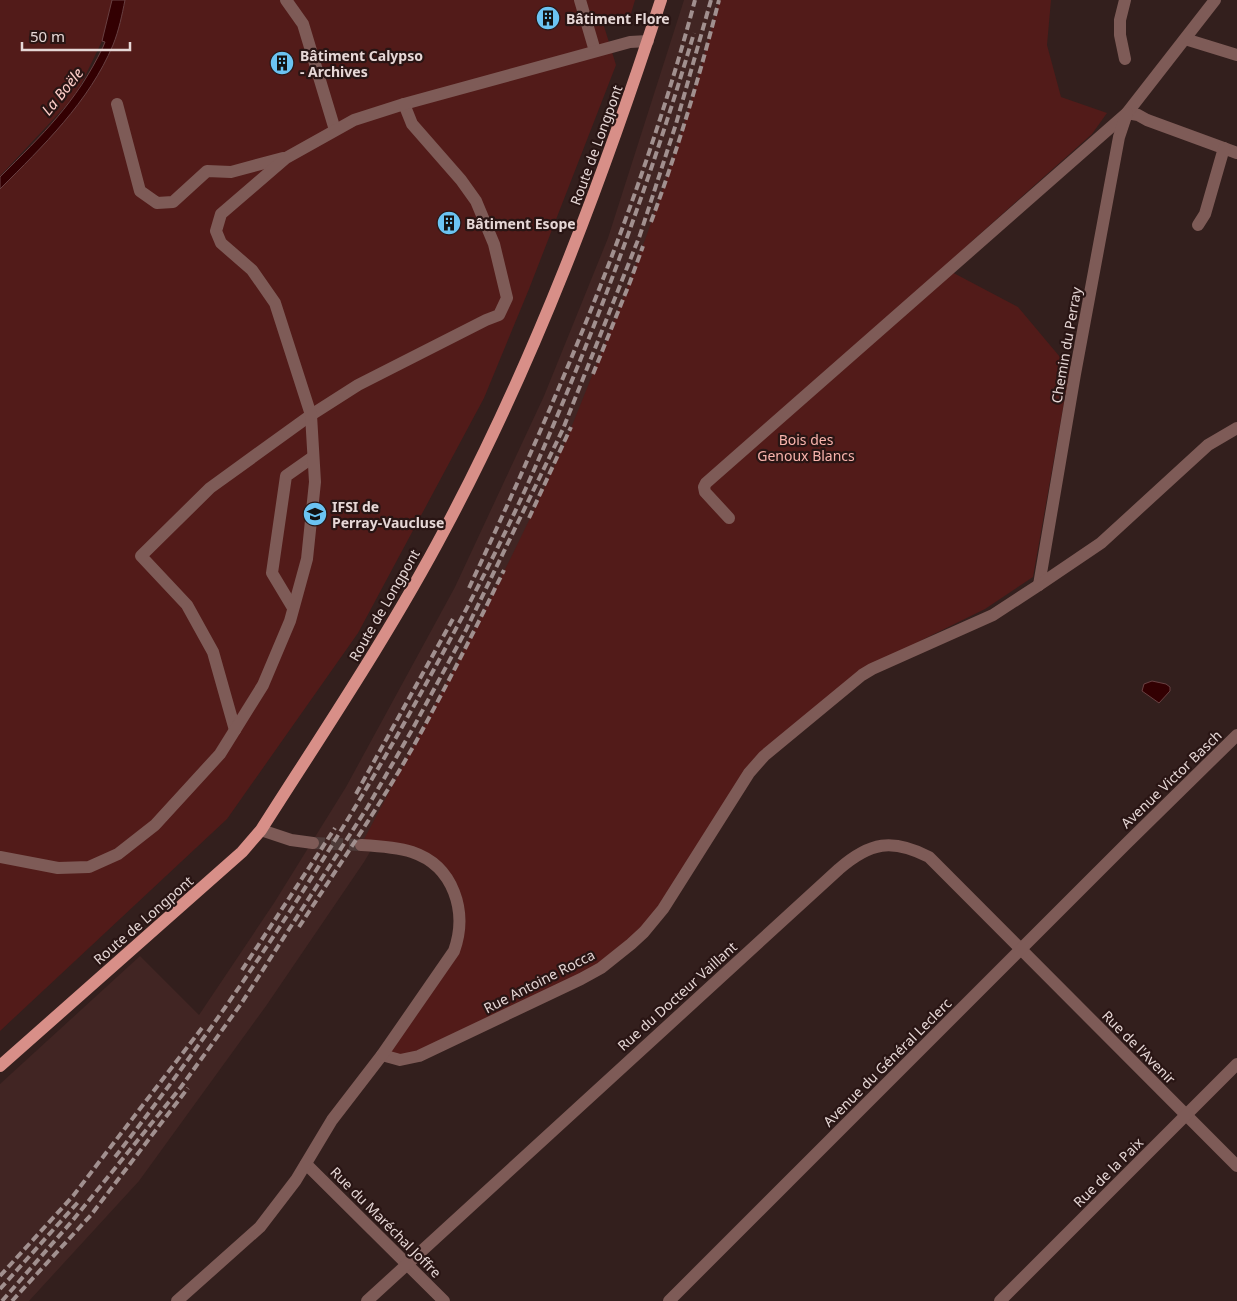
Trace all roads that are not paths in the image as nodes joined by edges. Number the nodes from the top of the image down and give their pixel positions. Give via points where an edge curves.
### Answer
1 (286, 0) edge
2 (580, 0) edge
3 (661, 0) edge
4 (1125, 0) edge
5 (1215, 0) edge
6 (1185, 39) junction
7 (648, 42) junction
8 (595, 51) junction
9 (1237, 55) edge
10 (1125, 59) dead end
11 (117, 104) dead end
12 (404, 104) junction
13 (1127, 112) junction
14 (335, 130) junction
15 (1224, 148) junction
16 (1237, 153) edge
17 (286, 158) junction
18 (1198, 225) dead end
19 (311, 415) junction
20 (1237, 428) edge
21 (313, 457) junction
22 (728, 518) dead end
23 (1039, 585) junction
24 (293, 608) junction
25 (234, 730) junction
26 (1237, 735) edge
27 (261, 830) junction
28 (313, 843) tunnel mouth
29 (1126, 844) joint
30 (362, 845) tunnel mouth
31 (0, 857) edge
32 (1021, 950) junction
33 (382, 1056) junction
34 (1237, 1064) edge
35 (0, 1066) edge
36 (1186, 1115) junction
37 (306, 1164) junction
38 (1237, 1166) edge
39 (407, 1264) junction
40 (177, 1301) edge
41 (367, 1301) edge
42 (444, 1301) edge
43 (669, 1301) edge
44 (1000, 1301) edge

1 - 14 street via 303,24
2 - 8 street
3 - 7 main road, Route de Longpont
4 - 10 street via 1120,20
5 - 6 street
6 - 9 street
6 - 13 street
7 - 8 street via 630,42
7 - 27 main road, Route de Longpont via 596,192 551,306 502,415 445,529 384,638
8 - 12 street
11 - 17 street via 140,192 157,203 173,202 207,171 231,172
12 - 14 street via 354,120
12 - 19 street via 412,124 476,201 494,244 507,298 499,315 358,385
13 - 15 street
13 - 22 street via 715,474 704,487 705,492
13 - 23 street, Chemin du Perray via 1119,138
14 - 17 street
15 - 16 street
15 - 18 street via 1205,214
17 - 19 street via 221,214 216,231 222,242 252,270 275,303
19 - 21 street
19 - 25 street via 210,488 140,556 186,605 213,652
20 - 23 street, Rue Antoine Rocca via 1208,445 1101,544
21 - 24 street via 307,559
21 - 24 street via 286,476 272,573
23 - 33 street, Rue Antoine Rocca via 993,615 862,675 764,756 749,773 662,909 644,932 616,957 559,990 419,1056 400,1060
24 - 25 street via 263,685
25 - 31 street via 220,754 155,825 118,854 89,868 58,868
26 - 29 street, Avenue Victor Basch
27 - 28 street
27 - 35 main road, Route de Longpont via 216,876
29 - 32 street, Avenue du Général Leclerc
30 - 33 street via 411,852 432,862 448,880 460,913 454,951
32 - 36 street, Rue de l'Avenir
32 - 39 street, Rue du Docteur Vaillant via 929,857 892,844 860,853
32 - 43 street, Avenue du Général Leclerc
33 - 37 street via 332,1120
34 - 36 street, Rue de la Paix
36 - 38 street, Rue de l'Avenir
36 - 44 street, Rue de la Paix
37 - 39 street, Rue du Maréchal Joffre
37 - 40 street via 260,1227
39 - 41 street, Rue du Docteur Vaillant
39 - 42 street, Rue du Maréchal Joffre

